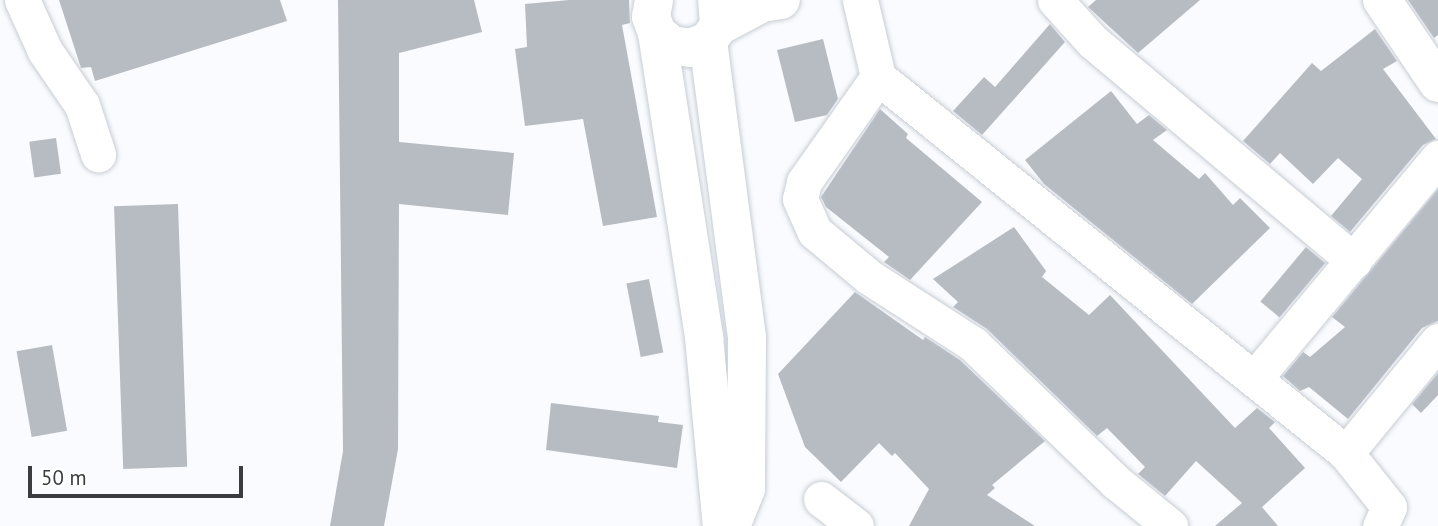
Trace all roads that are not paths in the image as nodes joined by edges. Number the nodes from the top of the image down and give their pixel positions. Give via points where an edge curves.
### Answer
1 (22, 0) edge
2 (860, 0) edge
3 (1055, 0) edge
4 (1382, 0) edge
5 (765, 1) edge
6 (655, 8) edge
7 (714, 22) edge
8 (878, 77) junction
9 (1438, 83) edge
10 (98, 153) dead end
11 (1438, 158) edge
12 (1354, 261) junction
13 (1438, 341) edge
14 (1254, 379) junction
15 (1346, 453) junction
16 (821, 499) dead end
17 (1394, 520) edge
18 (722, 526) edge
19 (731, 526) edge
20 (856, 526) edge
21 (1170, 526) edge

1 - 10 street via 45,51 82,105
2 - 8 street
3 - 12 street via 1092,41
4 - 9 main road
5 - 7 main road
6 - 7 main road via 671,45 690,48
6 - 18 main road via 704,337
7 - 19 main road via 747,337 746,489
8 - 14 street
8 - 21 street via 804,182 800,199 815,232 869,277 973,344 1116,482
11 - 12 street
12 - 14 street
13 - 15 street
14 - 15 street
15 - 17 street
16 - 20 street

